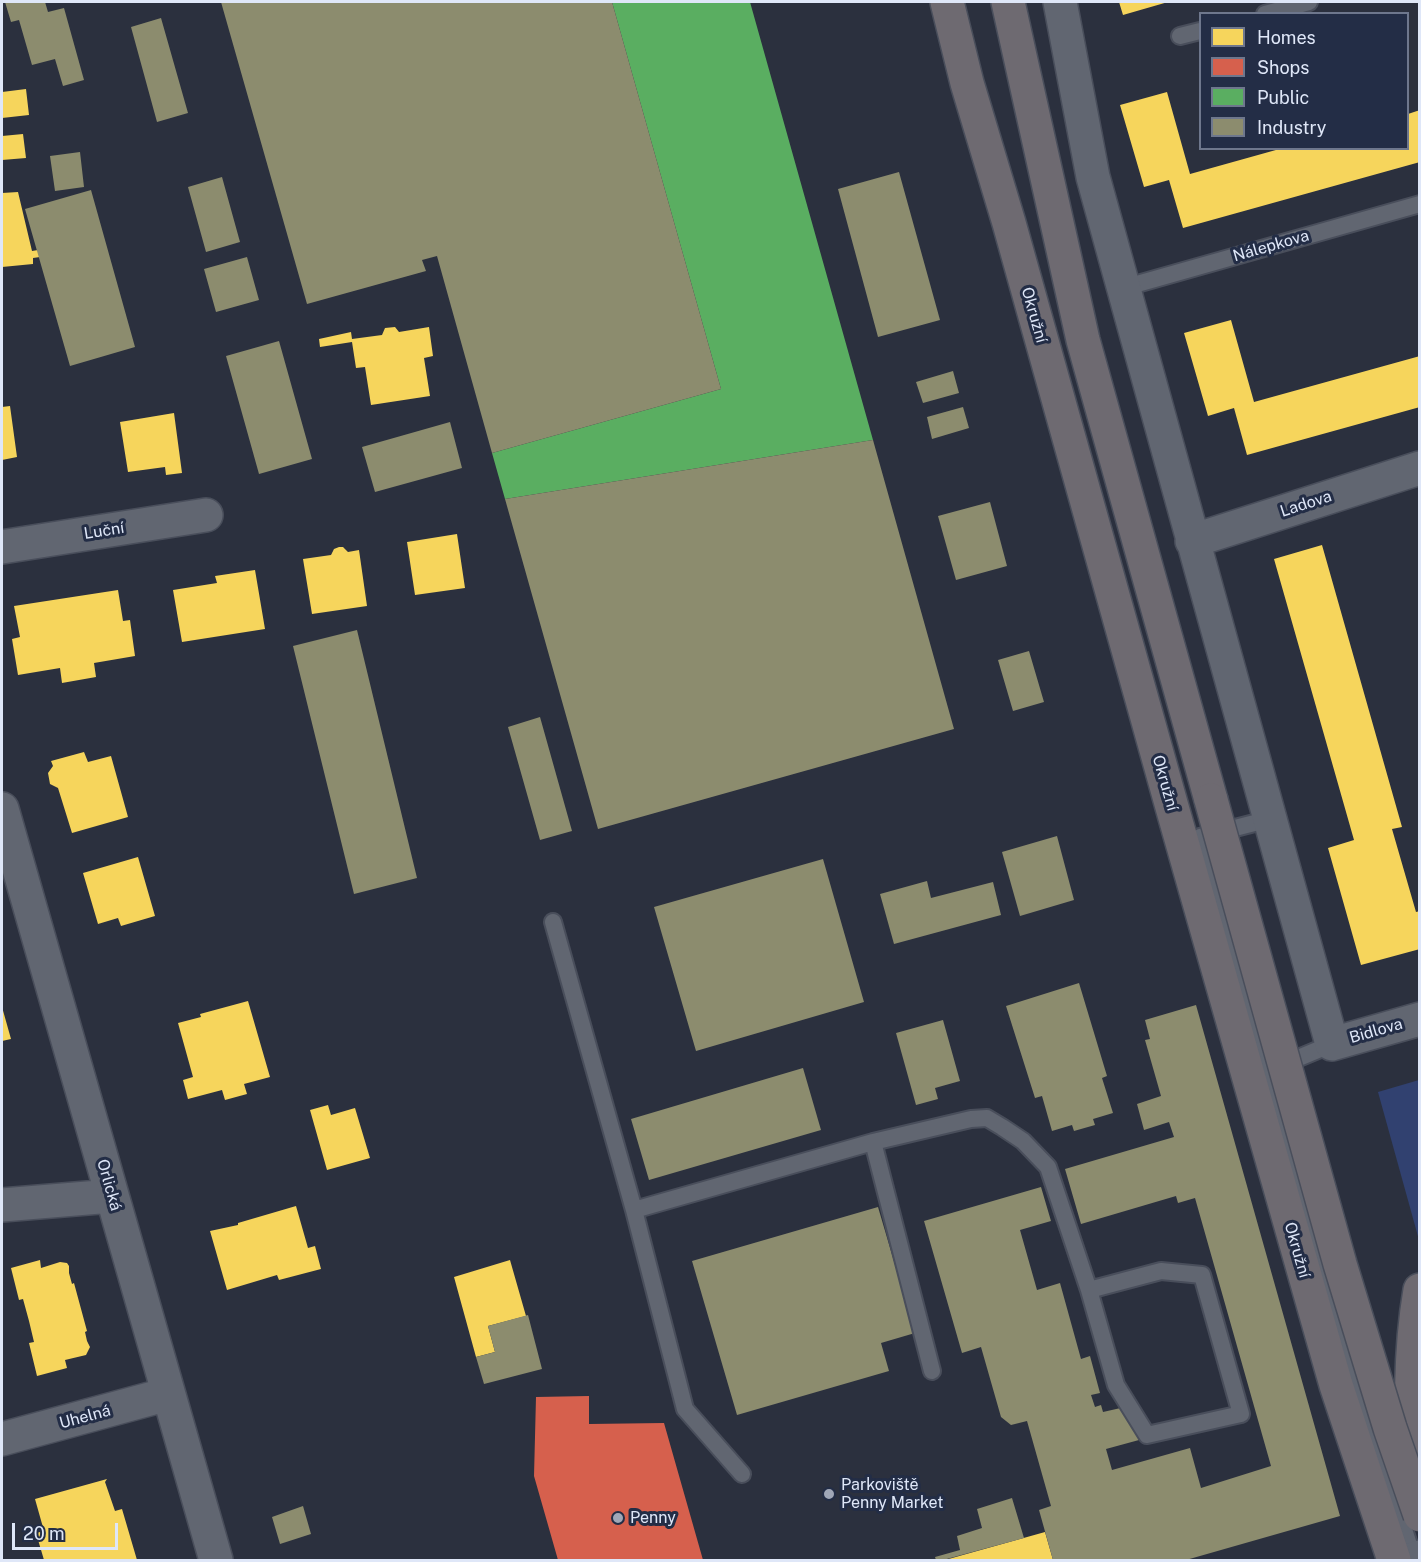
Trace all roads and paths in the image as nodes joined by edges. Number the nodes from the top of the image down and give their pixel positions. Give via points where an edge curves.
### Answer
1 (947, 2) edge
2 (1008, 2) edge
3 (1060, 2) edge
4 (1309, 2) edge
5 (1272, 12) edge
6 (1199, 31) edge
7 (1180, 36) dead end
8 (1419, 204) edge
9 (1123, 288) junction
10 (1419, 468) edge
11 (206, 515) dead end
12 (1192, 541) junction
13 (2, 547) edge
14 (2, 809) edge
15 (1270, 819) junction
16 (553, 922) dead end
17 (1419, 1019) edge
18 (1332, 1044) junction
19 (1265, 1072) junction
20 (873, 1142) junction
21 (112, 1196) junction
22 (2, 1205) edge
23 (634, 1210) junction
24 (1089, 1290) junction
25 (1419, 1290) edge
26 (932, 1371) dead end
27 (168, 1394) junction
28 (2, 1440) edge
29 (742, 1473) dead end
30 (1416, 1506) edge
31 (216, 1560) edge
32 (1410, 1560) edge

1 - 32 main road, Okružní via 1336,1385
2 - 30 main road, bridge via 1083,340 1340,1264
3 - 9 street via 1093,177
4 - 5 lane
6 - 7 lane
8 - 9 lane, Nálepkova
9 - 12 street
10 - 12 street, Ladova
11 - 13 street, Luční
12 - 15 street
14 - 21 street, Orlická
15 - 18 street
15 - 19 lane via 1200,837
16 - 23 lane
17 - 18 street, Bidlova
18 - 19 lane
19 - 32 lane
20 - 23 lane
20 - 24 lane via 971,1119 987,1118 1002,1126 1048,1167
20 - 26 lane
21 - 22 street
21 - 27 street, Orlická
23 - 29 lane via 684,1409
24 - 24 lane via 1161,1271 1202,1275 1241,1414 1147,1435 1116,1385
25 - 30 main road, bridge via 1412,1377
27 - 28 street, Uhelná
27 - 31 street, Orlická

